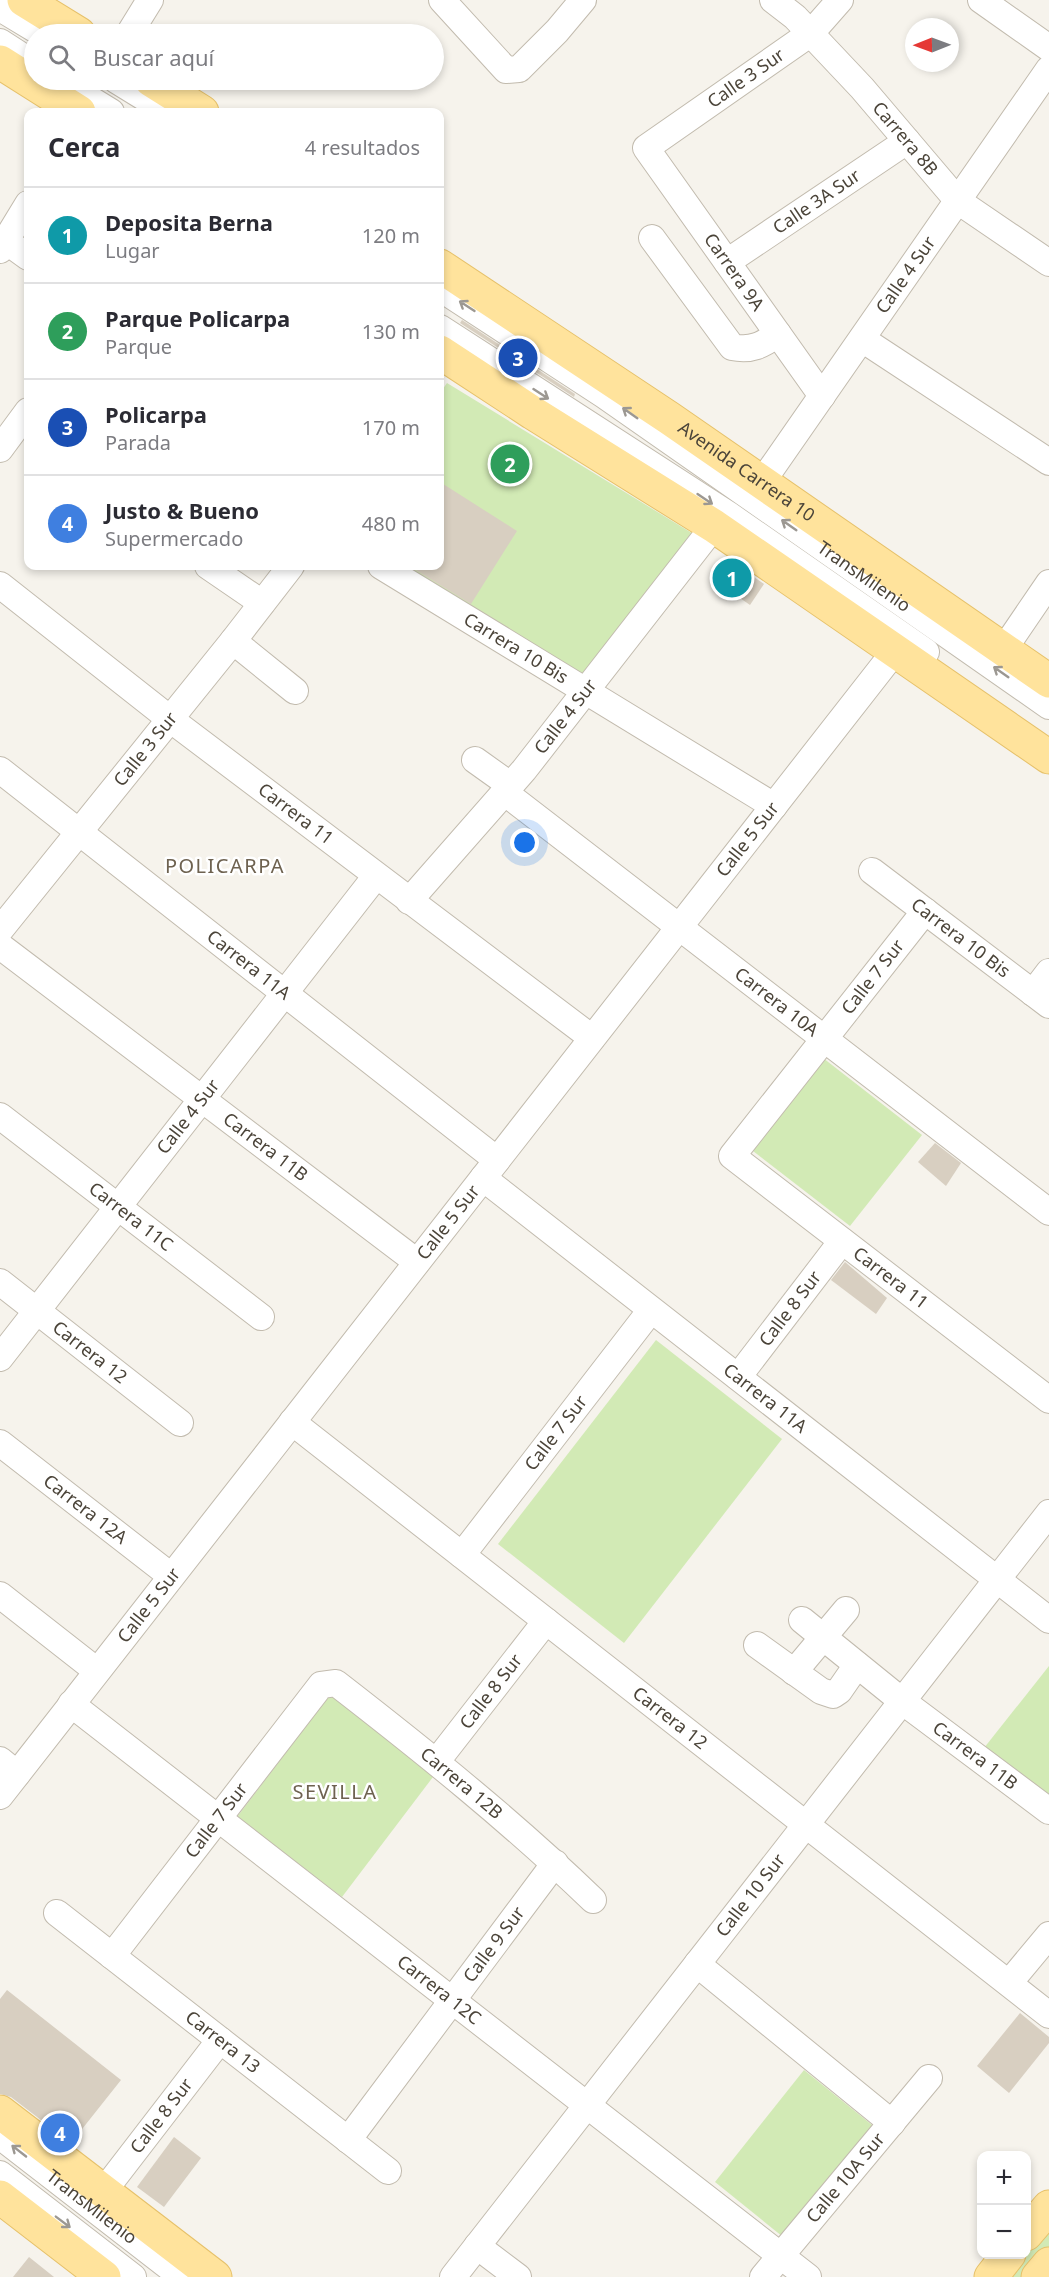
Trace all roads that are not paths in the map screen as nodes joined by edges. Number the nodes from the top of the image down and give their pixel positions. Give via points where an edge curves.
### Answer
1 (24, 0) edge
2 (150, 0) edge
3 (442, 0) edge
4 (583, 0) edge
5 (773, 0) edge
6 (840, 0) edge
7 (981, 0) edge
8 (0, 8) edge
9 (26, 24) edge
10 (63, 24) edge
11 (135, 24) edge
12 (811, 33) junction
13 (0, 42) edge
14 (1049, 48) edge
15 (24, 58) edge
16 (0, 62) edge
17 (1049, 69) edge
18 (24, 77) edge
19 (44, 90) edge
20 (75, 90) edge
21 (132, 90) edge
22 (167, 90) edge
23 (73, 108) edge
24 (104, 108) edge
25 (162, 108) edge
26 (196, 108) edge
27 (907, 141) junction
28 (645, 148) joint
29 (958, 201) junction
30 (24, 211) edge
31 (652, 238) dead end
32 (3, 246) edge
33 (24, 254) edge
34 (727, 262) junction
35 (1049, 263) edge
36 (444, 269) edge
37 (444, 291) edge
38 (778, 334) junction
39 (862, 339) junction
40 (444, 353) edge
41 (444, 353) edge
42 (822, 396) junction
43 (1049, 462) edge
44 (762, 482) junction
45 (714, 526) junction
46 (214, 570) edge
47 (288, 570) edge
48 (388, 570) edge
49 (1049, 583) edge
50 (0, 585) edge
51 (262, 603) junction
52 (233, 641) junction
53 (1004, 649) junction
54 (895, 651) junction
55 (1049, 681) edge
56 (295, 690) dead end
57 (586, 690) junction
58 (1049, 706) edge
59 (170, 719) junction
60 (1049, 737) edge
61 (1049, 757) edge
62 (475, 760) dead end
63 (0, 770) edge
64 (507, 789) junction
65 (774, 806) junction
66 (79, 832) junction
67 (872, 871) dead end
68 (376, 876) junction
69 (409, 901) junction
70 (925, 910) junction
71 (679, 927) junction
72 (0, 930) edge
73 (0, 946) edge
74 (1049, 972) edge
75 (285, 994) junction
76 (1041, 999) edge
77 (592, 1038) junction
78 (824, 1039) junction
79 (202, 1099) junction
80 (0, 1116) edge
81 (732, 1156) joint
82 (490, 1169) junction
83 (118, 1207) junction
84 (1049, 1212) edge
85 (842, 1241) junction
86 (417, 1262) junction
87 (0, 1282) edge
88 (651, 1310) junction
89 (37, 1311) junction
90 (261, 1317) dead end
91 (0, 1358) edge
92 (738, 1377) junction
93 (1049, 1400) edge
94 (292, 1422) junction
95 (180, 1423) dead end
96 (0, 1443) edge
97 (1049, 1513) edge
98 (462, 1555) junction
99 (171, 1576) junction
100 (997, 1579) junction
101 (0, 1594) edge
102 (846, 1610) dead end
103 (546, 1620) junction
104 (802, 1620) dead end
105 (1049, 1620) edge
106 (822, 1638) junction
107 (757, 1645) dead end
108 (857, 1665) junction
109 (97, 1671) junction
110 (794, 1672) junction
111 (321, 1685) joint
112 (903, 1701) junction
113 (71, 1704) junction
114 (436, 1761) junction
115 (9, 1767) edge
116 (0, 1796) edge
117 (1049, 1811) edge
118 (217, 1817) junction
119 (806, 1824) junction
120 (555, 1863) junction
121 (593, 1900) dead end
122 (57, 1913) dead end
123 (1049, 1935) edge
124 (112, 1956) junction
125 (697, 1964) junction
126 (1009, 1983) junction
127 (453, 2001) junction
128 (1049, 2014) edge
129 (220, 2040) junction
130 (929, 2078) dead end
131 (587, 2105) junction
132 (0, 2112) edge
133 (892, 2123) junction
134 (0, 2136) edge
135 (348, 2140) junction
136 (388, 2171) dead end
137 (0, 2174) edge
138 (103, 2192) junction
139 (0, 2197) edge
140 (1049, 2207) edge
141 (1031, 2228) edge
142 (477, 2246) junction
143 (781, 2256) junction
144 (1005, 2259) edge
145 (1049, 2264) edge
146 (104, 2277) edge
147 (133, 2277) edge
148 (182, 2277) edge
149 (215, 2277) edge
150 (453, 2277) edge
151 (518, 2277) edge
152 (763, 2277) edge
153 (808, 2277) edge
154 (990, 2277) edge
155 (1038, 2277) edge

1 - 10 main road
2 - 11 street
3 - 4 street via 506,70 519,69
5 - 12 street, Carrera 8B
6 - 12 street, Calle 3 Sur
7 - 14 street
8 - 9 street
12 - 27 street, Carrera 8B
12 - 28 street, Calle 3 Sur
13 - 15 street
16 - 18 main road
17 - 29 street, Calle 4 Sur
19 - 23 main road
20 - 24 street
21 - 25 street
22 - 26 main road
27 - 29 street, Carrera 8B
27 - 34 street, Calle 3A Sur
28 - 34 street, Carrera 9A
29 - 35 street, Carrera 8B
29 - 39 street, Calle 4 Sur
30 - 32 street
31 - 38 street via 732,347 759,347
32 - 33 street
34 - 38 street, Carrera 9A
36 - 44 main road, Avenida Carrera 10
58 -> 37 street, TransMilenio via 604,395
38 - 42 street, Carrera 9A
39 - 42 street, Calle 4 Sur
39 - 43 street
40 - 45 main road
41 -> 60 street, TransMilenio via 729,515
42 - 44 street, Calle 4 Sur
44 - 53 main road, Avenida Carrera 10
45 - 54 main road
45 - 57 street, Calle 4 Sur
46 - 51 street
47 - 51 street, Calle 3 Sur
48 - 57 street, Carrera 10 Bis
49 - 53 street
50 - 59 street, Carrera 11
51 - 52 street, Calle 3 Sur
52 - 56 street
52 - 59 street, Calle 3 Sur
53 - 55 main road, Avenida Carrera 10
54 - 61 main road
54 - 65 street, Calle 5 Sur
57 - 64 street, Calle 4 Sur
57 - 65 street, Carrera 10 Bis
59 - 66 street, Calle 3 Sur
59 - 68 street, Carrera 11
62 - 64 street, Carrera 10A
63 - 66 street, Carrera 11A
64 - 69 street, Calle 4 Sur
64 - 71 street, Carrera 10A
65 - 71 street, Calle 5 Sur
66 - 72 street, Calle 3 Sur
66 - 75 street, Carrera 11A
67 - 70 street, Carrera 10 Bis
68 - 69 street, Carrera 11
68 - 75 street, Calle 4 Sur
69 - 77 street, Carrera 11
70 - 76 street, Carrera 10 Bis
70 - 78 street, Calle 7 Sur
71 - 77 street, Calle 5 Sur
71 - 78 street, Carrera 10A
73 - 79 street, Carrera 11B
74 - 76 street
75 - 79 street, Calle 4 Sur
75 - 82 street, Carrera 11A
77 - 82 street, Calle 5 Sur
78 - 81 street, Calle 7 Sur
78 - 84 street, Carrera 10A
79 - 83 street, Calle 4 Sur
79 - 86 street, Carrera 11B
80 - 83 street, Carrera 11C
81 - 85 street, Carrera 11
82 - 86 street, Calle 5 Sur
82 - 88 street, Carrera 11A
83 - 89 street, Calle 4 Sur
83 - 90 street, Carrera 11C
85 - 92 street, Calle 8 Sur
85 - 93 street, Carrera 11
86 - 94 street, Calle 5 Sur
87 - 89 street, Carrera 12
88 - 92 street, Carrera 11A
88 - 98 street, Calle 7 Sur
89 - 91 street, Calle 4 Sur
89 - 95 street, Carrera 12
92 - 100 street, Carrera 11A
94 - 98 street, Carrera 12
94 - 99 street, Calle 5 Sur
96 - 99 street, Carrera 12A
97 - 100 street, Calle 10 Sur
98 - 103 street, Carrera 12
99 - 109 street, Calle 5 Sur
100 - 105 street, Carrera 11A
100 - 112 street, Calle 10 Sur
101 - 109 street
102 - 106 street
103 - 114 street, Calle 8 Sur
103 - 119 street, Carrera 12
104 - 106 street, Carrera 11B
106 - 108 street, Carrera 11B
106 - 110 street
107 - 110 street
108 - 110 street via 833,1695
108 - 112 street, Carrera 11B
109 - 113 street, Calle 5 Sur
111 - 114 street, Carrera 12B via 336,1683
111 - 118 street, Calle 7 Sur
112 - 117 street, Carrera 11B
112 - 119 street, Calle 10 Sur
113 - 115 street, Calle 5 Sur
113 - 118 street, Carrera 12C
114 - 120 street, Carrera 12B
115 - 116 street, Calle 5 Sur
118 - 124 street, Calle 7 Sur
118 - 127 street, Carrera 12C
119 - 125 street, Calle 10 Sur
119 - 126 street, Carrera 12
120 - 121 street, Carrera 12B
120 - 127 street, Calle 9 Sur
122 - 124 street, Carrera 13
123 - 126 street
124 - 129 street, Carrera 13
125 - 131 street, Calle 10 Sur
125 - 133 street
126 - 128 street, Carrera 12
127 - 131 street, Carrera 12C
127 - 135 street, Calle 9 Sur
129 - 135 street, Carrera 13
129 - 138 street, Calle 8 Sur
130 - 133 street, Calle 10A Sur
131 - 142 street, Calle 10 Sur
131 - 143 street, Carrera 12C
132 - 138 main road
133 - 143 street, Calle 10A Sur
148 -> 134 street, TransMilenio
135 - 136 street, Carrera 13
137 -> 147 street, TransMilenio
138 - 149 main road
139 - 146 main road
140 - 141 main road
142 - 150 street, Calle 10 Sur
142 - 151 street
143 - 152 street, Calle 10A Sur
143 - 153 street, Carrera 12C
144 - 154 main road
145 - 155 main road

